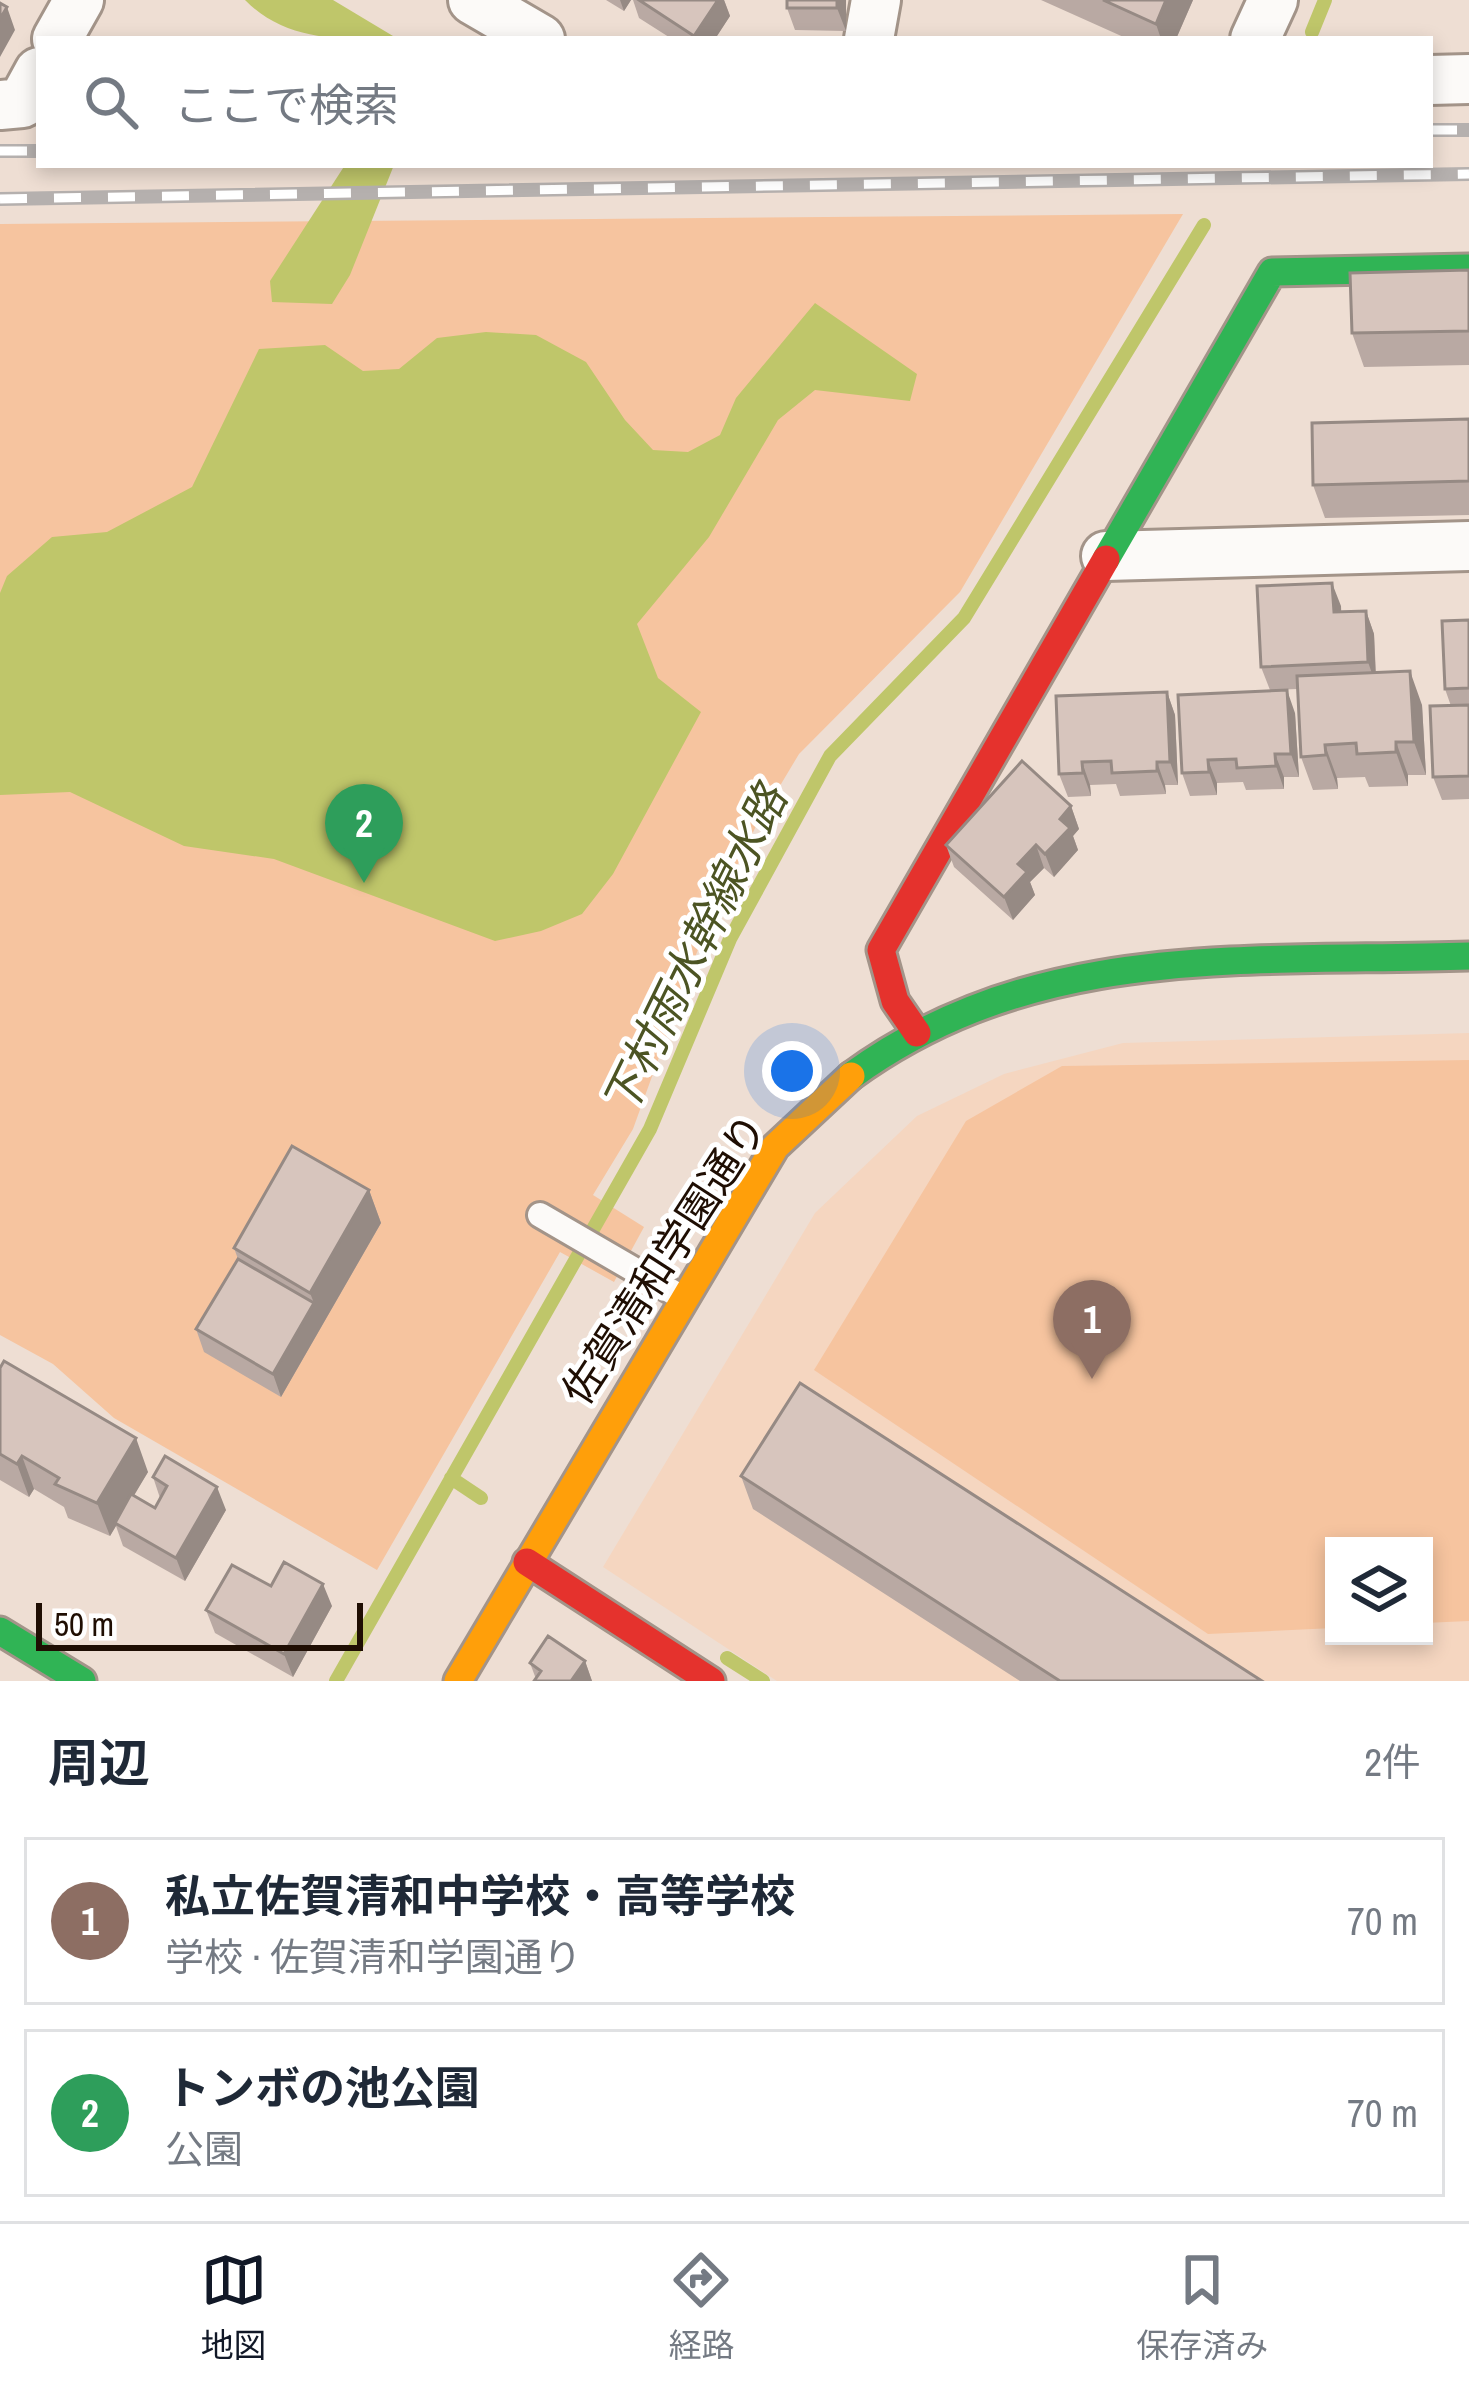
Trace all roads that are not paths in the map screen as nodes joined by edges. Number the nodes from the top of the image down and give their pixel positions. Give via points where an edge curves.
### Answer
1 (79, 0) edge
2 (473, 0) edge
3 (876, 0) edge
4 (1274, 0) edge
5 (59, 36) edge
6 (535, 36) edge
7 (869, 36) edge
8 (1257, 36) edge
9 (36, 77) edge
10 (1469, 79) edge
11 (1433, 80) edge
12 (0, 105) edge
13 (1469, 268) edge
14 (1469, 546) edge
15 (1106, 556) junction
16 (1469, 956) edge
17 (917, 1033) junction
18 (540, 1215) dead end
19 (681, 1298) junction
20 (527, 1562) junction
21 (0, 1630) edge
22 (82, 1681) edge
23 (458, 1681) edge
24 (710, 1681) edge

1 - 5 street
2 - 6 street
3 - 7 street
4 - 8 street
9 - 12 street via 22,103
10 - 11 street
13 - 15 street via 1272,272
14 - 15 street
15 - 17 street via 881,950 895,1001
16 - 17 street, 佐賀清和学園通り via 1119,967 1019,988
17 - 19 street, 佐賀清和学園通り via 853,1074 775,1147
18 - 19 lane
19 - 20 street, 佐賀清和学園通り
20 - 23 street, 佐賀清和学園通り
20 - 24 street
21 - 22 street

